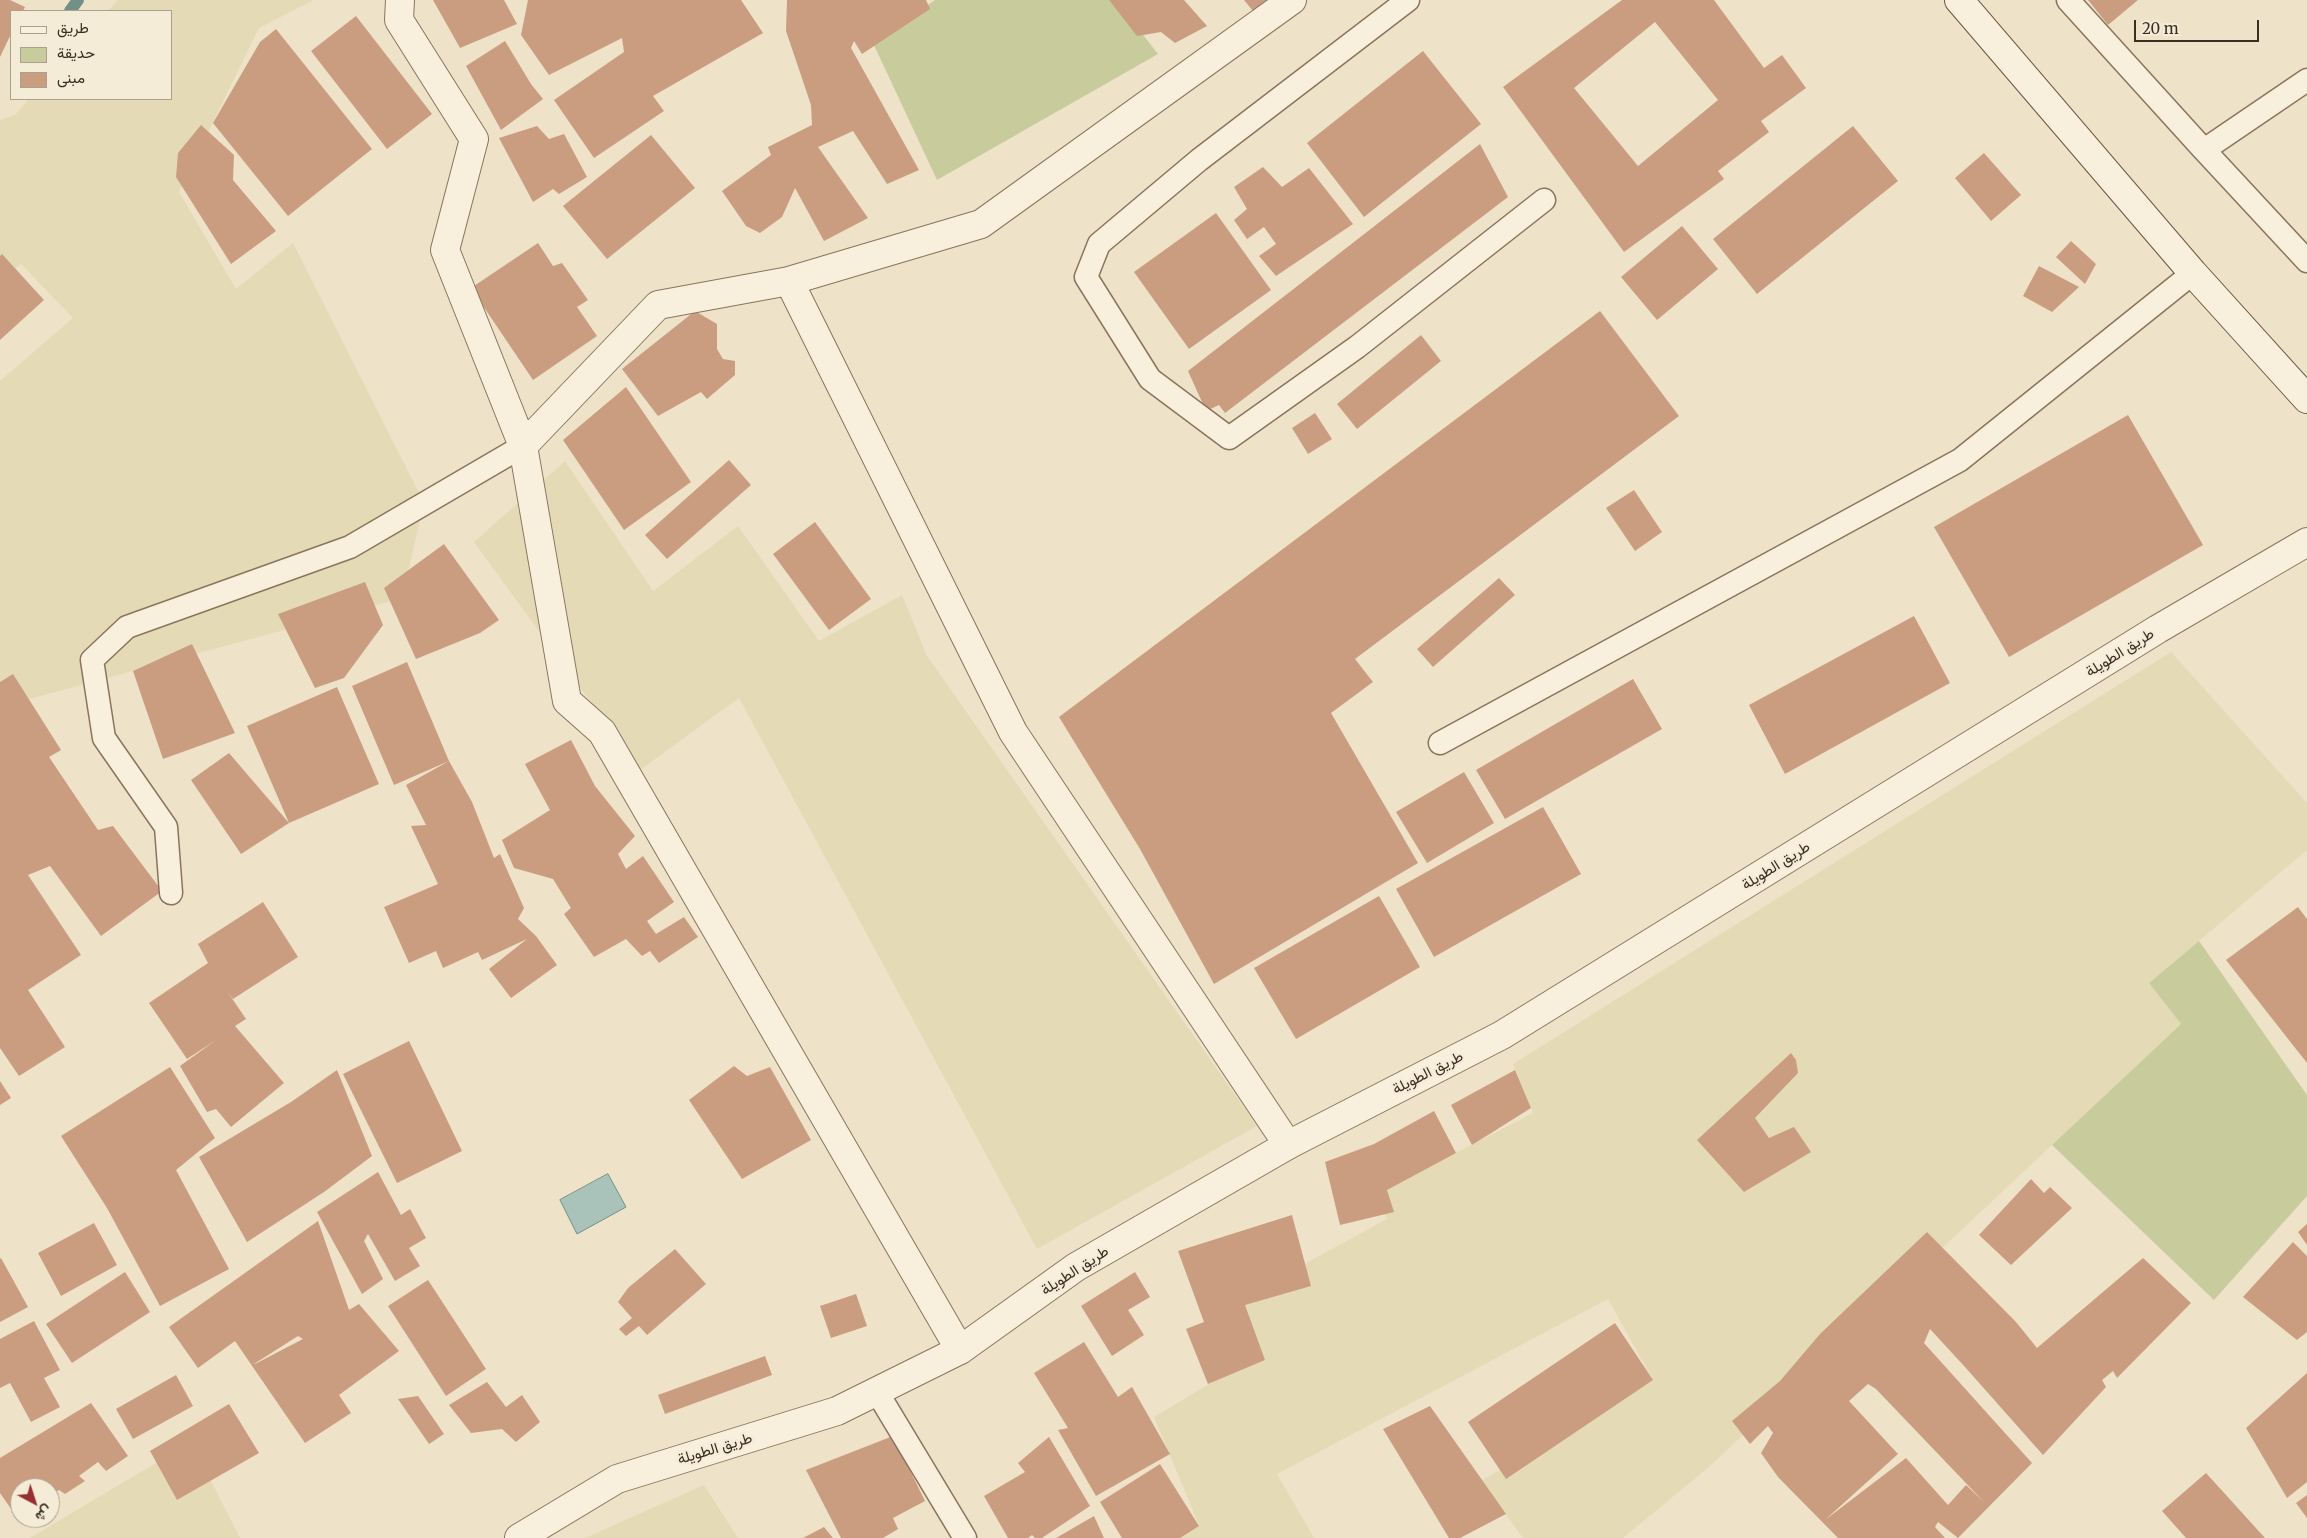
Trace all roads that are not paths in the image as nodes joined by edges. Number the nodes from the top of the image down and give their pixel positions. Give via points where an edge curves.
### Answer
1 (400, 0) edge
2 (1292, 0) edge
3 (1408, 0) edge
4 (1959, 0) edge
5 (2068, 0) edge
6 (2307, 80) edge
7 (2204, 150) junction
8 (1544, 200) dead end
9 (2307, 261) edge
10 (2193, 273) junction
11 (789, 281) junction
12 (2307, 399) edge
13 (522, 446) junction
14 (2307, 542) edge
15 (1440, 743) dead end
16 (171, 893) dead end
17 (1288, 1145) junction
18 (960, 1350) junction
19 (876, 1392) junction
20 (519, 1538) edge
21 (965, 1538) edge

1 - 13 street via 399,20 474,140 445,250
2 - 11 street via 981,224
3 - 8 lane via 1199,160 1099,244 1086,277 1150,379 1229,438 1357,347
4 - 10 street
5 - 7 lane
6 - 7 lane
7 - 9 lane
10 - 12 street
10 - 15 lane via 1960,460
11 - 13 street via 658,305
11 - 17 street via 1013,732
13 - 16 lane via 350,547 126,627 92,660 104,738 166,828
13 - 18 street via 567,701 602,732
14 - 17 street, طريق الطويلة via 2150,635 1502,1035
17 - 18 street, طريق الطويلة via 1076,1267
18 - 19 street, طريق الطويلة
19 - 20 street, طريق الطويلة via 837,1412 617,1479
19 - 21 lane

